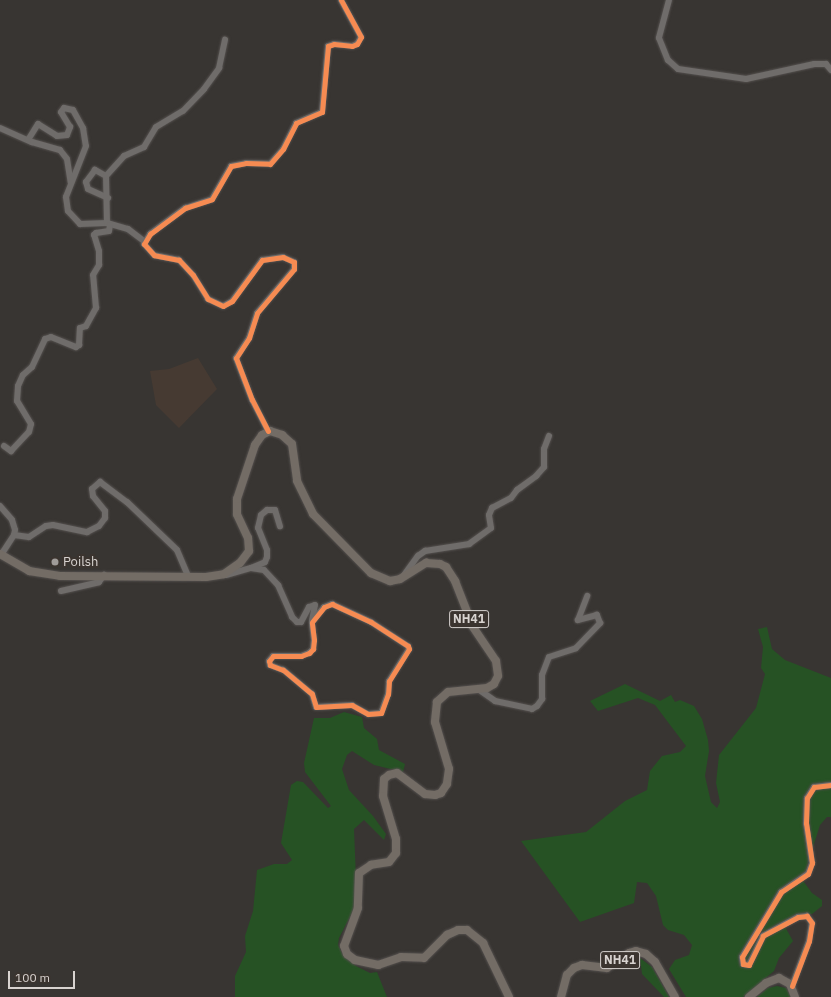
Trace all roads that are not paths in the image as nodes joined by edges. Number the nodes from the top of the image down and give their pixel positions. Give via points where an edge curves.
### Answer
1 (341, 0) edge
2 (669, 0) edge
3 (225, 40) dead end
4 (831, 70) edge
5 (0, 128) edge
6 (28, 140) junction
7 (106, 176) junction
8 (71, 184) junction
9 (108, 198) junction
10 (109, 224) junction
11 (144, 241) junction
12 (268, 431) junction
13 (549, 436) dead end
14 (4, 446) dead end
15 (0, 506) edge
16 (280, 526) dead end
17 (14, 535) junction
18 (1, 555) edge
19 (251, 568) junction
20 (104, 576) junction
21 (188, 576) junction
22 (206, 577) junction
23 (403, 577) junction
24 (61, 591) dead end
25 (587, 596) dead end
26 (312, 623) junction
27 (478, 689) junction
28 (831, 785) edge
29 (792, 986) junction
30 (509, 997) edge
31 (561, 997) edge
32 (675, 997) edge
33 (749, 997) edge
34 (795, 997) edge

1 - 11 street via 361,37 357,44 352,46 331,44 326,49 322,112 296,123 283,149 270,164 246,163 231,166 212,198 185,208 153,231
2 - 4 street via 659,38 668,60 678,69 746,79 814,64 826,64
3 - 7 street via 217,73 204,89 183,111 156,127 144,147 124,156
5 - 6 street
6 - 8 street via 63,152 67,158
6 - 8 street via 38,124 57,136 67,135 70,127 61,112 64,108 73,110 83,128 86,146
7 - 9 street
7 - 9 street via 94,170 86,182 88,189
8 - 10 street via 65,201 72,217 80,224
9 - 10 street
10 - 11 street via 128,229
10 - 14 street via 108,231 94,235 99,252 99,265 93,275 93,292 96,300 94,313 86,326 80,328 81,339 77,343 78,347 51,337 45,339 32,367 23,375 18,386 17,401 31,424 29,432 11,451
11 - 12 street via 145,247 159,257 176,258 184,263 208,299 217,305 227,305 232,301 262,260 283,257 294,262 294,269 257,313 249,338 236,358 252,400
12 - 22 highway via 255,445 236,503 238,517 249,541 249,551 234,568 220,575
12 - 23 highway, NH41 via 282,435 292,444 298,487 320,523 376,576 390,581
13 - 23 street via 544,450 544,468 511,498 492,508 489,515 491,528 469,544 426,551 418,556
15 - 17 street via 12,520
16 - 19 street via 275,510 267,510 261,515 258,528 267,550 267,557 265,562
17 - 18 street
17 - 21 street via 29,538 46,526 53,525 87,532 94,530 105,518 105,511 92,496 94,486 100,482 127,502 177,550
18 - 20 highway via 36,574
19 - 22 street via 218,578
19 - 26 street via 264,570 278,585 292,617 297,622 301,622 309,607 314,604
20 - 21 highway
20 - 24 street via 99,582
21 - 22 highway
23 - 27 highway, NH41 via 419,566 431,563 443,565 451,573 473,627 497,664 498,676 494,684
25 - 27 street via 578,620 597,615 600,623 576,648 549,657 542,675 542,699 537,706 532,709 495,701
26 - 26 street via 313,649 301,656 273,656 269,661 270,665 283,670 312,694 316,707 352,705 368,714 381,713 388,694 389,681 410,649 408,646 372,622 332,604 324,607
27 - 30 highway, NH41 via 448,692 441,696 435,705 436,726 448,766 448,780 441,793 425,794 397,773 389,775 384,780 383,796 396,842 396,853 389,862 371,865 359,872 358,908 344,946 347,954 355,960 378,966 401,957 426,957 447,935 458,930 467,930 481,940
28 - 29 street via 814,787 807,798 806,823 812,863 808,874 781,892 742,957 743,964 749,965 764,936 798,917 807,916 812,923 809,941
29 - 33 highway via 784,980 773,979
29 - 34 highway
31 - 32 highway, NH41 via 567,975 574,968 582,965 608,968 636,951 646,954 655,962

